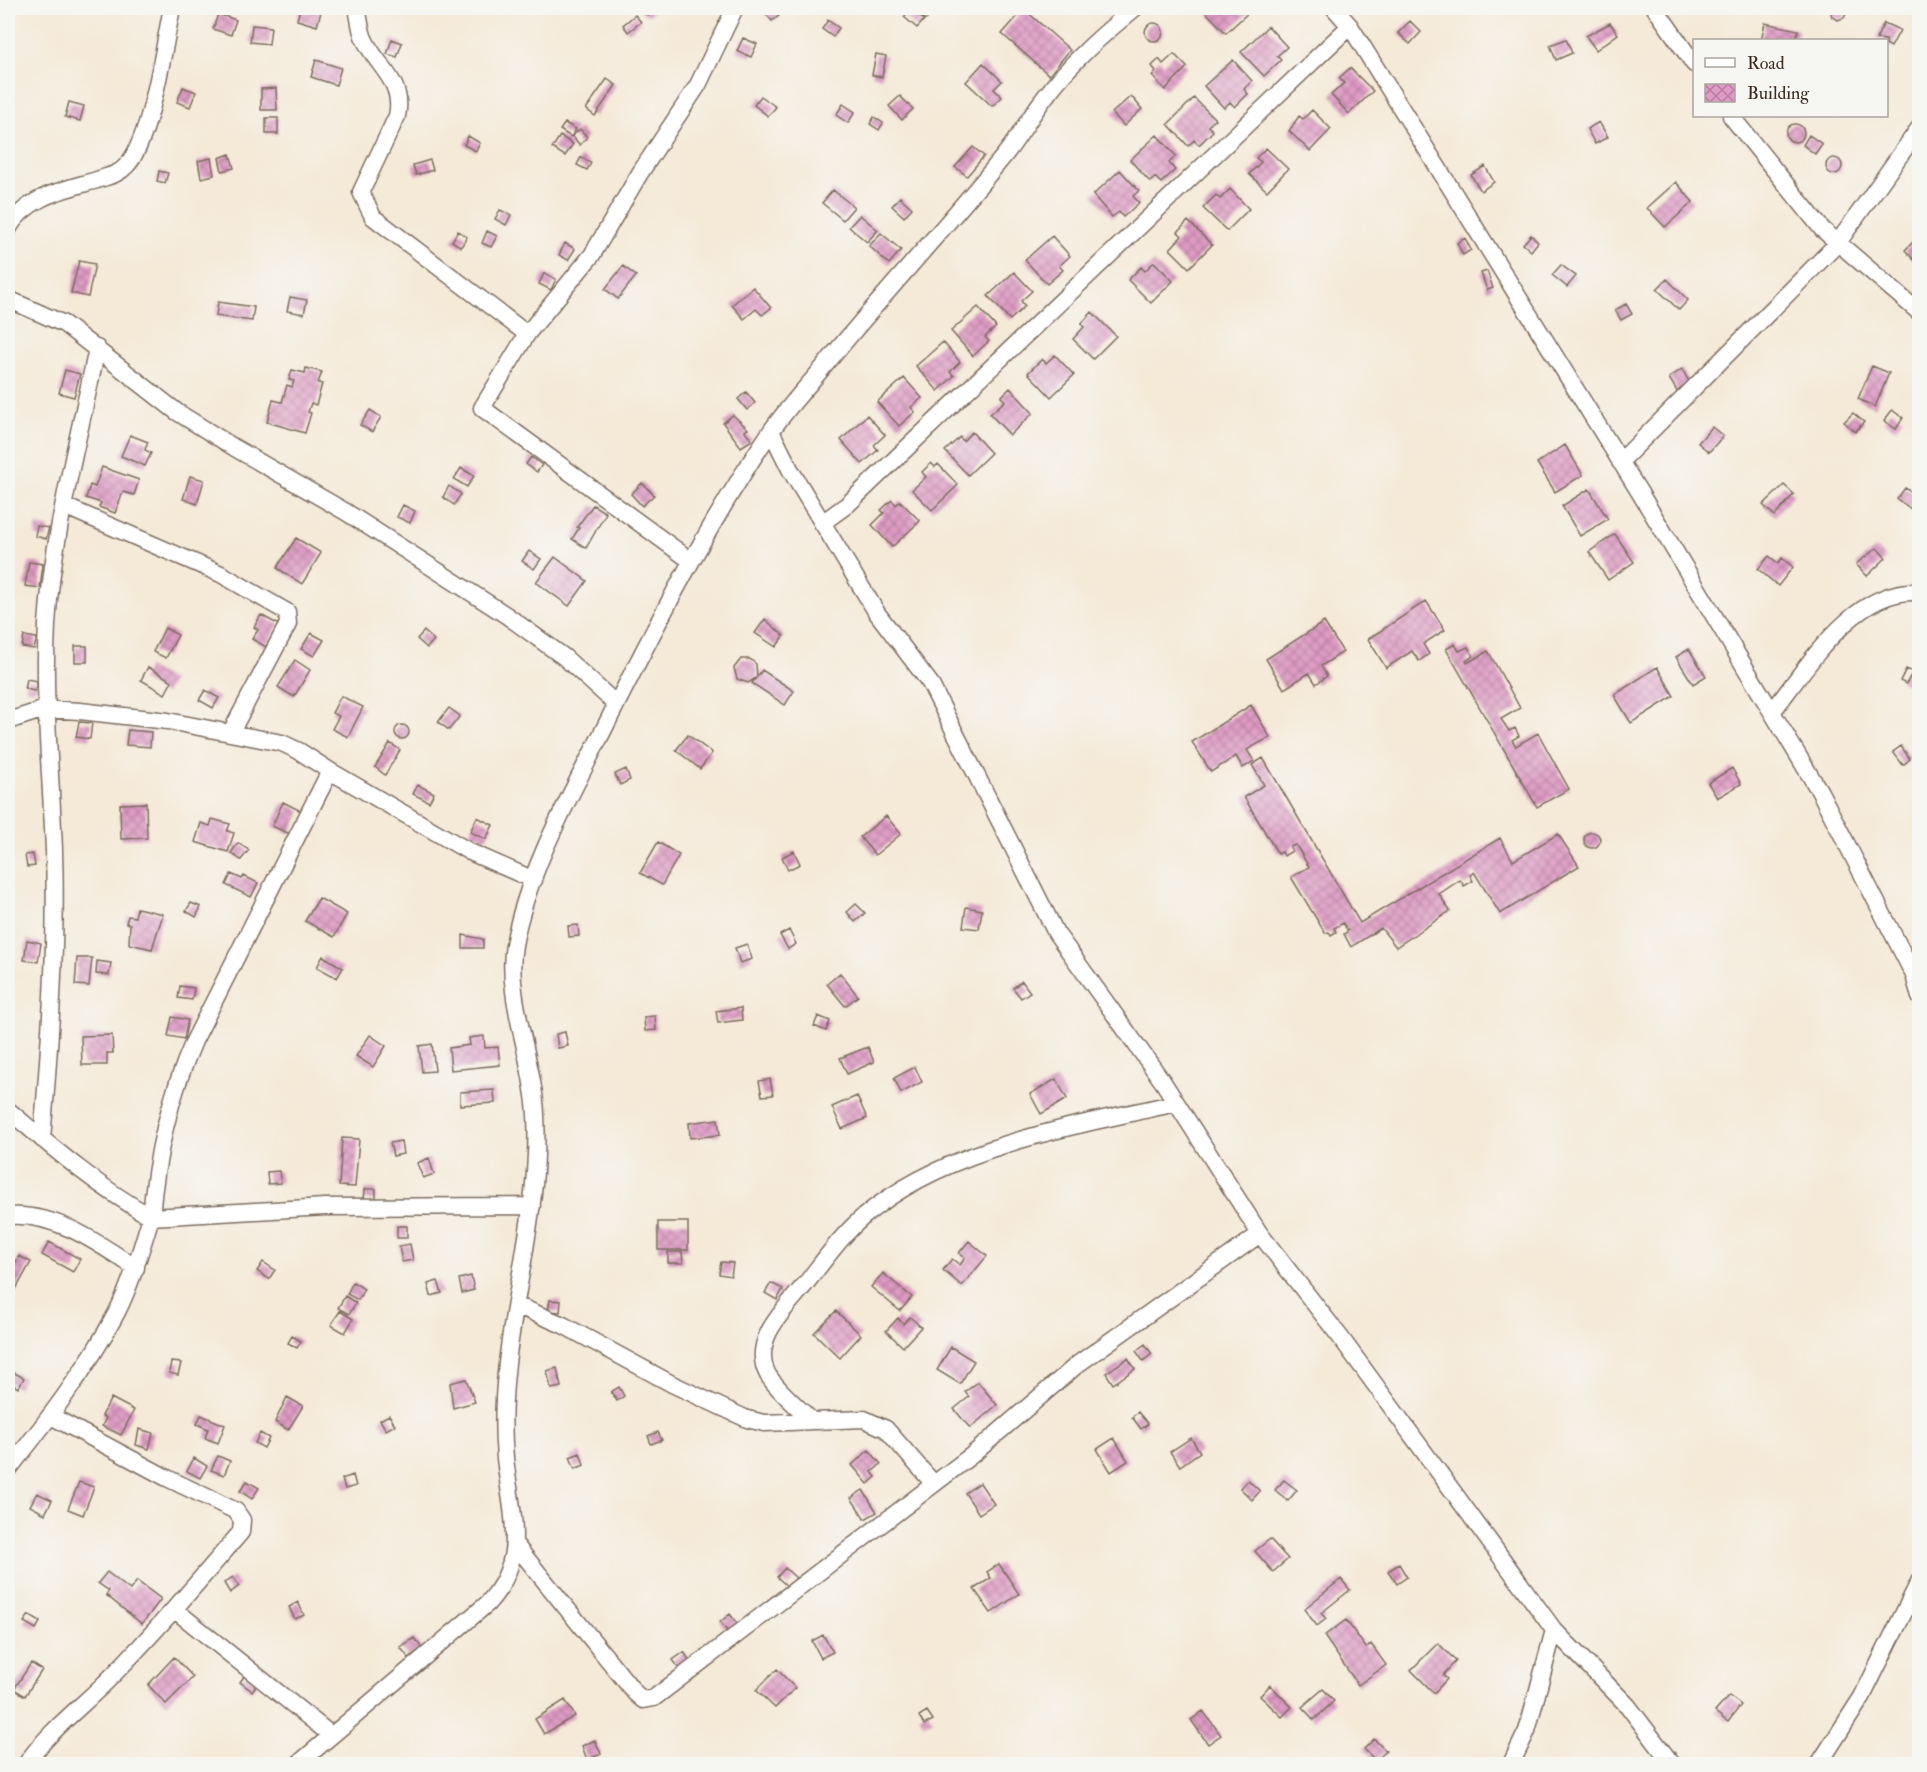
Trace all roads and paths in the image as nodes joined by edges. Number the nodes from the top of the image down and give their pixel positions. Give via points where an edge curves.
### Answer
1 (172, 8) edge
2 (357, 8) edge
3 (735, 8) edge
4 (1134, 8) edge
5 (1334, 8) edge
6 (1656, 8) edge
7 (1350, 26) junction
8 (1693, 61) edge
9 (1732, 117) edge
10 (1920, 128) edge
11 (8, 229) edge
12 (1837, 244) junction
13 (8, 299) edge
14 (1920, 313) edge
15 (526, 334) junction
16 (97, 348) junction
17 (771, 431) junction
18 (1620, 462) junction
19 (64, 506) junction
20 (822, 523) junction
21 (690, 560) junction
22 (1920, 592) edge
23 (616, 704) junction
24 (45, 709) junction
25 (1772, 712) junction
26 (8, 721) edge
27 (231, 732) junction
28 (330, 771) junction
29 (534, 880) junction
30 (1917, 981) edge
31 (1920, 997) edge
32 (1176, 1103) junction
33 (8, 1110) edge
34 (42, 1139) junction
35 (532, 1206) junction
36 (8, 1216) edge
37 (151, 1217) junction
38 (1260, 1234) junction
39 (136, 1268) junction
40 (516, 1305) junction
41 (51, 1416) junction
42 (812, 1421) junction
43 (8, 1470) edge
44 (934, 1484) junction
45 (514, 1543) junction
46 (1920, 1580) edge
47 (175, 1610) junction
48 (1554, 1630) junction
49 (331, 1735) junction
50 (26, 1764) edge
51 (298, 1764) edge
52 (1511, 1764) edge
53 (1672, 1764) edge
54 (1819, 1764) edge

1 - 11 street via 138,149 126,166 114,175 39,197 13,219
2 - 15 street via 363,37 397,91 399,106 360,192 365,206 373,217
3 - 15 street via 698,85 592,255
4 - 17 street via 1086,48 1045,96 1006,153 890,285
5 - 7 street
6 - 8 street
7 - 18 street
7 - 20 street via 847,505
9 - 12 street
10 - 12 street
12 - 14 street
12 - 18 street
13 - 16 street via 64,324
15 - 21 street via 483,403 485,411
16 - 19 street
16 - 23 street via 177,412 346,512 506,615 564,657
17 - 20 street
17 - 21 street
18 - 25 street
19 - 24 street via 50,586
19 - 27 street via 221,574 287,612 288,624
20 - 32 street via 878,613 930,683 1056,933
21 - 23 street
22 - 25 street via 1896,593 1846,622 1833,633
23 - 29 street
24 - 26 street
24 - 27 street via 168,721
24 - 34 street via 54,930
25 - 30 street via 1820,792
27 - 28 street via 282,743
28 - 29 street via 470,852
28 - 37 street via 176,1083 155,1168
29 - 35 street via 513,947 513,979 536,1111
30 - 31 street
32 - 38 street
32 - 42 street via 990,1150 934,1173 863,1217 774,1323 762,1344 769,1376
33 - 34 street
34 - 37 street via 112,1195
35 - 37 street via 325,1207
35 - 40 street
36 - 39 street via 43,1219 86,1235
37 - 39 street
38 - 44 street via 1078,1364
38 - 48 street via 1341,1338
39 - 41 street via 117,1310
40 - 42 street via 747,1419 764,1423
40 - 45 street via 504,1426
41 - 43 street
41 - 47 street via 236,1511 242,1520 241,1532
42 - 44 street via 864,1419 886,1429
44 - 45 street via 654,1698 643,1700
45 - 49 street via 511,1569 487,1604
46 - 54 street via 1862,1697
47 - 49 street
47 - 50 street via 49,1734
48 - 52 street via 1527,1731
48 - 53 street via 1628,1706
49 - 51 street

